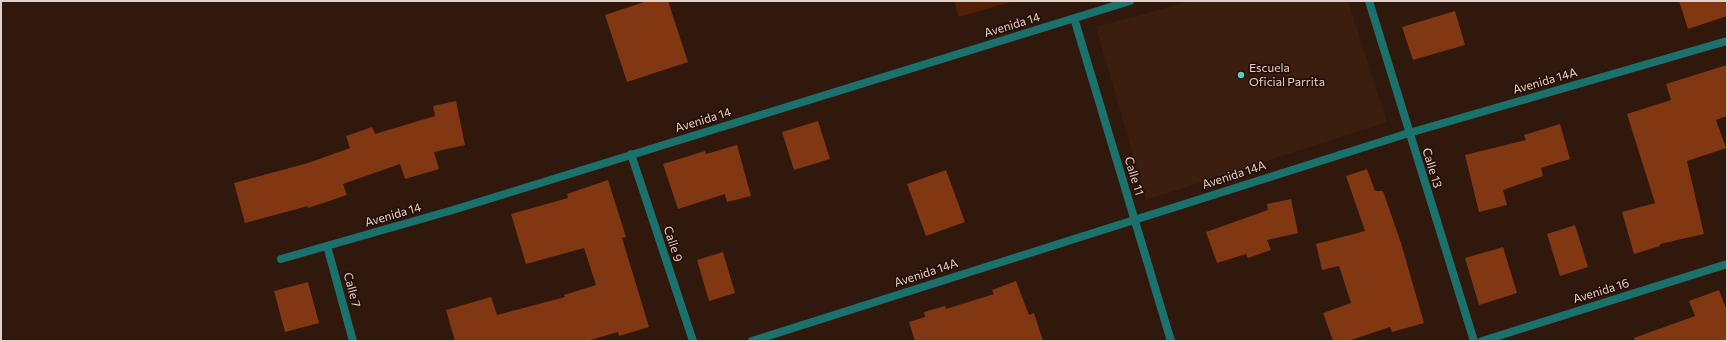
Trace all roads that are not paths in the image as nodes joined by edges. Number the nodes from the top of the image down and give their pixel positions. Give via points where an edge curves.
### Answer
1 (1130, 1) edge
2 (1369, 1) edge
3 (1074, 18) junction
4 (1727, 41) edge
5 (1409, 133) junction
6 (631, 154) junction
7 (1134, 220) junction
8 (327, 246) junction
9 (281, 259) dead end
10 (1727, 264) edge
11 (353, 341) edge
12 (693, 341) edge
13 (752, 341) edge
14 (1171, 341) edge
15 (1474, 341) edge
16 (1482, 341) edge

1 - 3 street, Avenida 14
2 - 5 street, Calle 13
3 - 6 street, Avenida 14
3 - 7 street, Calle 11
4 - 5 street, Avenida 14A
5 - 7 street, Avenida 14A
5 - 15 street, Calle 13
6 - 8 street, Avenida 14 via 453,210
6 - 12 street, Calle 9
7 - 13 street, Avenida 14A
7 - 14 street, Calle 11
8 - 9 street, Avenida 14
8 - 11 street, Calle 7
10 - 16 street, Avenida 16

